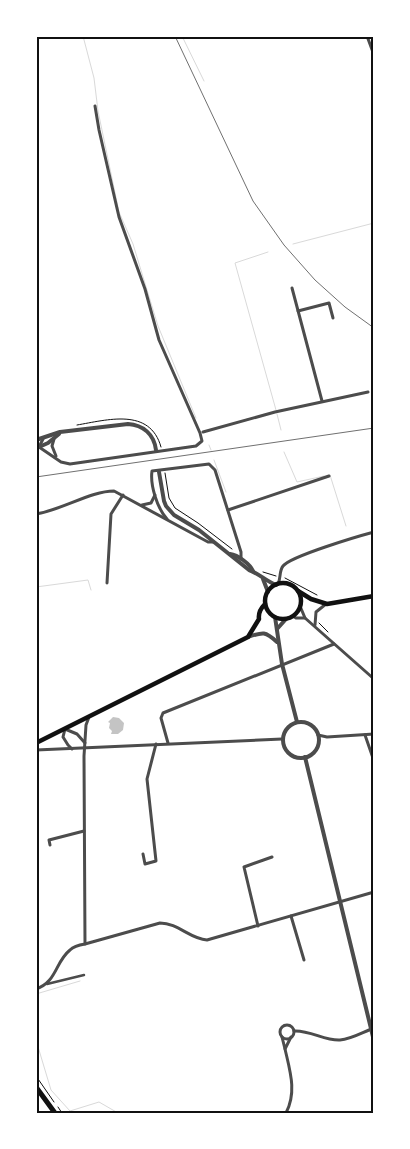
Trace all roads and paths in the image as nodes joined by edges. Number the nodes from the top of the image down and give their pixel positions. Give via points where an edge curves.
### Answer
1 (367, 36) edge
2 (374, 55) edge
3 (95, 106) dead end
4 (292, 288) dead end
5 (298, 312) junction
6 (333, 318) dead end
7 (368, 392) dead end
8 (322, 402) junction
9 (60, 432) junction
10 (203, 432) dead end
11 (44, 438) junction
12 (54, 438) junction
13 (36, 440) edge
14 (38, 446) edge
15 (155, 451) junction
16 (58, 459) junction
17 (165, 469) junction
18 (159, 472) dead end
19 (330, 476) dead end
20 (155, 494) junction
21 (123, 495) junction
22 (141, 505) junction
23 (228, 510) junction
24 (36, 514) edge
25 (167, 519) junction
26 (374, 532) edge
27 (215, 542) junction
28 (231, 551) junction
29 (241, 559) junction
30 (253, 571) junction
31 (261, 572) dead end
32 (280, 576) junction
33 (263, 579) junction
34 (107, 583) dead end
35 (277, 584) junction
36 (297, 590) junction
37 (268, 592) junction
38 (374, 596) edge
39 (319, 597) dead end
40 (311, 599) junction
41 (265, 604) junction
42 (300, 604) junction
43 (327, 604) junction
44 (273, 616) junction
45 (293, 616) junction
46 (305, 618) junction
47 (259, 619) junction
48 (286, 619) junction
49 (318, 619) dead end
50 (315, 626) junction
51 (277, 629) junction
52 (328, 632) dead end
53 (248, 637) junction
54 (277, 642) junction
55 (334, 644) junction
56 (282, 664) junction
57 (374, 679) edge
58 (89, 717) junction
59 (297, 722) junction
60 (65, 729) junction
61 (374, 734) edge
62 (318, 735) junction
63 (365, 735) junction
64 (282, 739) junction
65 (168, 743) junction
66 (36, 744) edge
67 (156, 744) junction
68 (85, 746) junction
69 (73, 749) junction
70 (36, 750) edge
71 (305, 757) junction
72 (374, 762) edge
73 (84, 831) junction
74 (50, 845) dead end
75 (143, 854) dead end
76 (272, 857) dead end
77 (374, 892) edge
78 (340, 902) junction
79 (291, 916) junction
80 (258, 926) junction
81 (84, 944) junction
82 (304, 960) dead end
83 (84, 975) dead end
84 (47, 984) junction
85 (36, 989) edge
86 (372, 1028) edge
87 (294, 1031) junction
88 (282, 1036) junction
89 (291, 1037) junction
90 (374, 1041) edge
91 (285, 1049) junction
92 (36, 1076) edge
93 (36, 1087) edge
94 (55, 1113) edge
95 (62, 1113) edge
96 (286, 1113) edge

1 - 2 street
3 - 15 street via 119,217 159,340 202,439 198,445
4 - 5 street
5 - 6 street via 329,304
5 - 8 street
7 - 8 street
8 - 10 street
9 - 11 street
9 - 12 street
9 - 15 street via 132,424 147,431 153,439
11 - 13 street
11 - 14 street
12 - 14 street
12 - 16 street via 52,450
14 - 16 street
15 - 16 street via 70,464
17 - 20 street via 154,469 151,473
17 - 23 street via 211,465
17 - 28 path via 169,498 175,508
18 - 27 street via 166,506 174,515
19 - 23 street
20 - 22 street via 151,503
20 - 25 street
21 - 22 street
21 - 24 street via 110,490
21 - 34 street via 111,514
22 - 25 street
23 - 29 street via 242,552
25 - 27 street via 208,542
26 - 32 street via 286,563
27 - 28 street
28 - 29 street
28 - 30 street
29 - 30 street
30 - 33 street
31 - 32 path
32 - 35 street
32 - 39 path
33 - 35 street
33 - 37 street
35 - 36 main road via 291,585
35 - 37 main road
36 - 40 main road
36 - 42 main road
37 - 41 main road
38 - 43 main road
40 - 42 main road
40 - 43 main road
41 - 44 main road
41 - 47 main road
42 - 45 main road
42 - 46 street
43 - 50 street via 316,612
44 - 47 main road via 264,615
44 - 48 main road
44 - 51 street
45 - 46 street
45 - 48 main road
46 - 50 street
47 - 53 main road
48 - 51 street
49 - 52 path
50 - 55 street
51 - 54 street
53 - 54 street via 262,633
53 - 58 main road
54 - 56 street
55 - 56 street
55 - 57 street
56 - 59 street
56 - 65 street via 162,714
58 - 60 main road
58 - 68 street
59 - 62 street via 310,725
59 - 64 street via 286,729
60 - 66 main road
60 - 68 street via 77,734
60 - 69 street via 64,741
61 - 63 street
62 - 63 street
62 - 71 street via 316,748
63 - 72 street
64 - 65 street
64 - 71 street via 289,754
65 - 67 street
67 - 68 street
67 - 75 street via 147,779 156,861 145,864
68 - 69 street
68 - 73 street
69 - 70 street
71 - 78 street
73 - 74 street via 49,840
73 - 81 street
76 - 80 street via 244,867
77 - 78 street
78 - 79 street
78 - 86 street
79 - 80 street
79 - 82 street
80 - 81 street via 207,940 160,922
81 - 84 street via 68,952
83 - 84 street
84 - 85 street
86 - 87 street via 339,1040
86 - 90 street
87 - 88 street via 290,1026 284,1026 280,1031
87 - 89 street
88 - 89 street
88 - 91 street
89 - 91 street
91 - 96 street via 292,1088
92 - 95 path
93 - 94 main road

